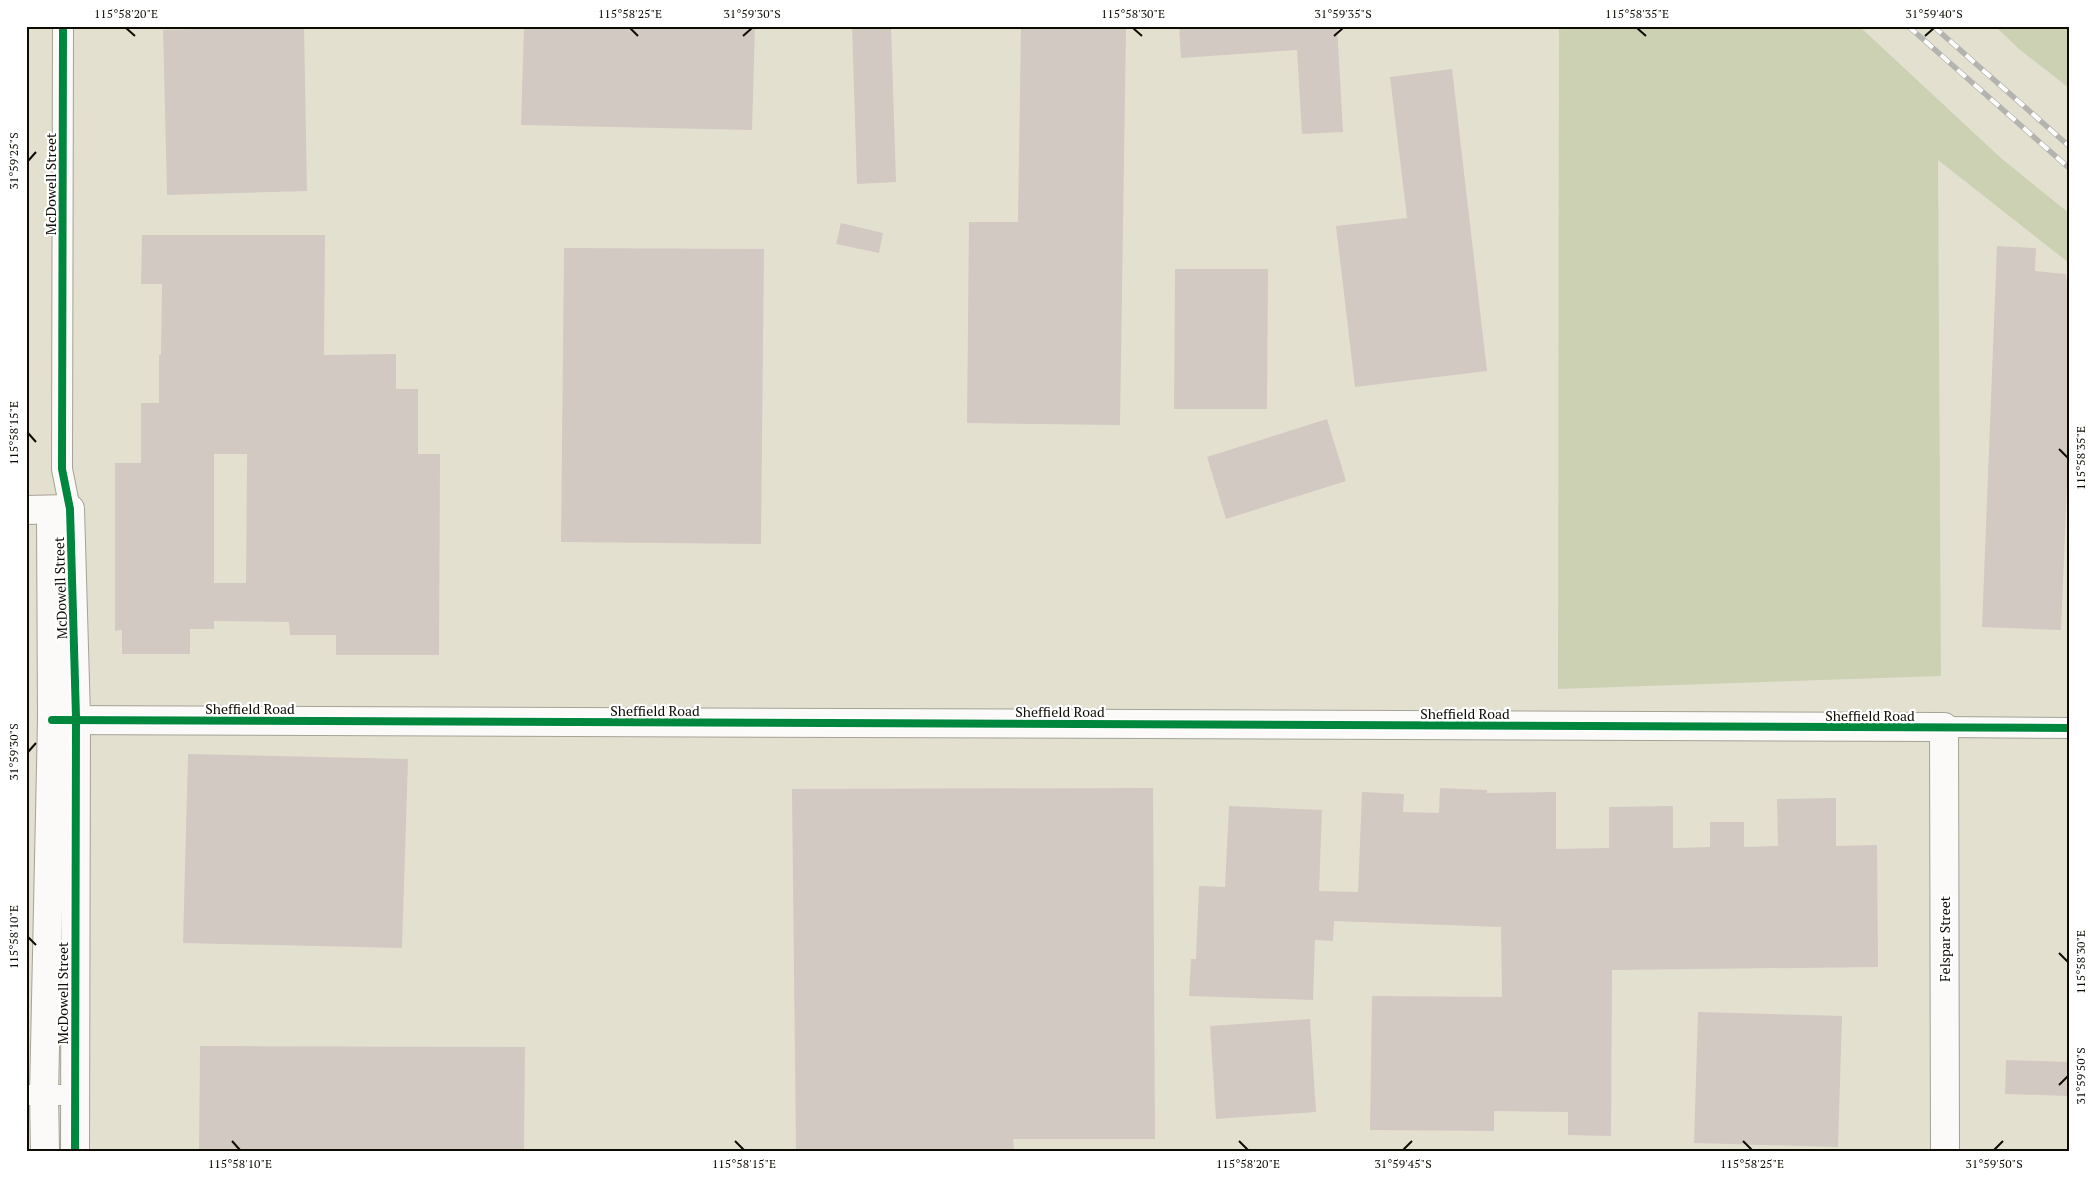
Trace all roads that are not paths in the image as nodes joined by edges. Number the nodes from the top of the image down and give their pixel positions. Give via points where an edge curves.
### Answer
1 (63, 26) edge
2 (49, 510) edge
3 (64, 720) junction
4 (1944, 728) junction
5 (2069, 728) edge
6 (35, 1095) edge
7 (75, 1095) junction
8 (45, 1151) edge
9 (75, 1151) edge
10 (1945, 1151) edge

1 - 2 street, McDowell Street via 62,469
2 - 3 street, McDowell Street
3 - 4 street, Sheffield Road
3 - 6 street, McDowell Street
3 - 7 street, McDowell Street
4 - 5 street, Sheffield Road
4 - 10 street, Felspar Street
6 - 7 street
6 - 8 street, McDowell Street
7 - 9 street, McDowell Street

